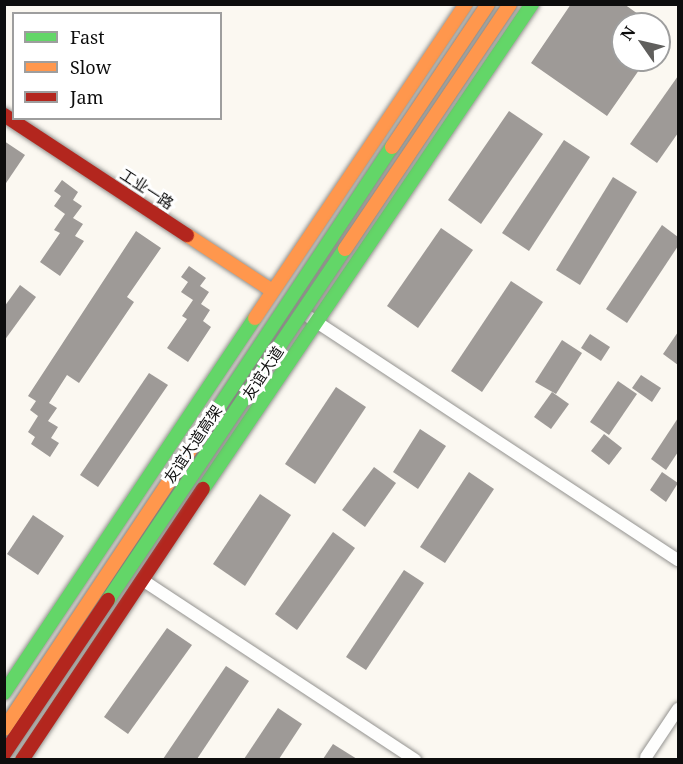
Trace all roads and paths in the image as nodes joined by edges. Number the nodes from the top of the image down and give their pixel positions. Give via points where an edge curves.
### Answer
1 (466, 4) edge
2 (488, 4) edge
3 (510, 4) edge
4 (532, 4) edge
5 (4, 115) edge
6 (271, 290) junction
7 (316, 323) junction
8 (678, 560) edge
9 (144, 580) junction
10 (4, 693) edge
11 (678, 709) edge
12 (4, 729) edge
13 (4, 754) edge
14 (646, 757) dead end
15 (22, 759) edge
16 (416, 759) edge

1 - 6 main road
2 - 12 main road, 友谊大道高架, bridge
3 - 13 main road, 友谊大道高架, bridge
4 - 7 main road, 友谊大道
5 - 6 main road, 工业一路
6 - 7 street
6 - 10 main road
7 - 8 street
7 - 9 main road, 友谊大道
9 - 15 main road, 友谊大道
9 - 16 street
11 - 14 street

